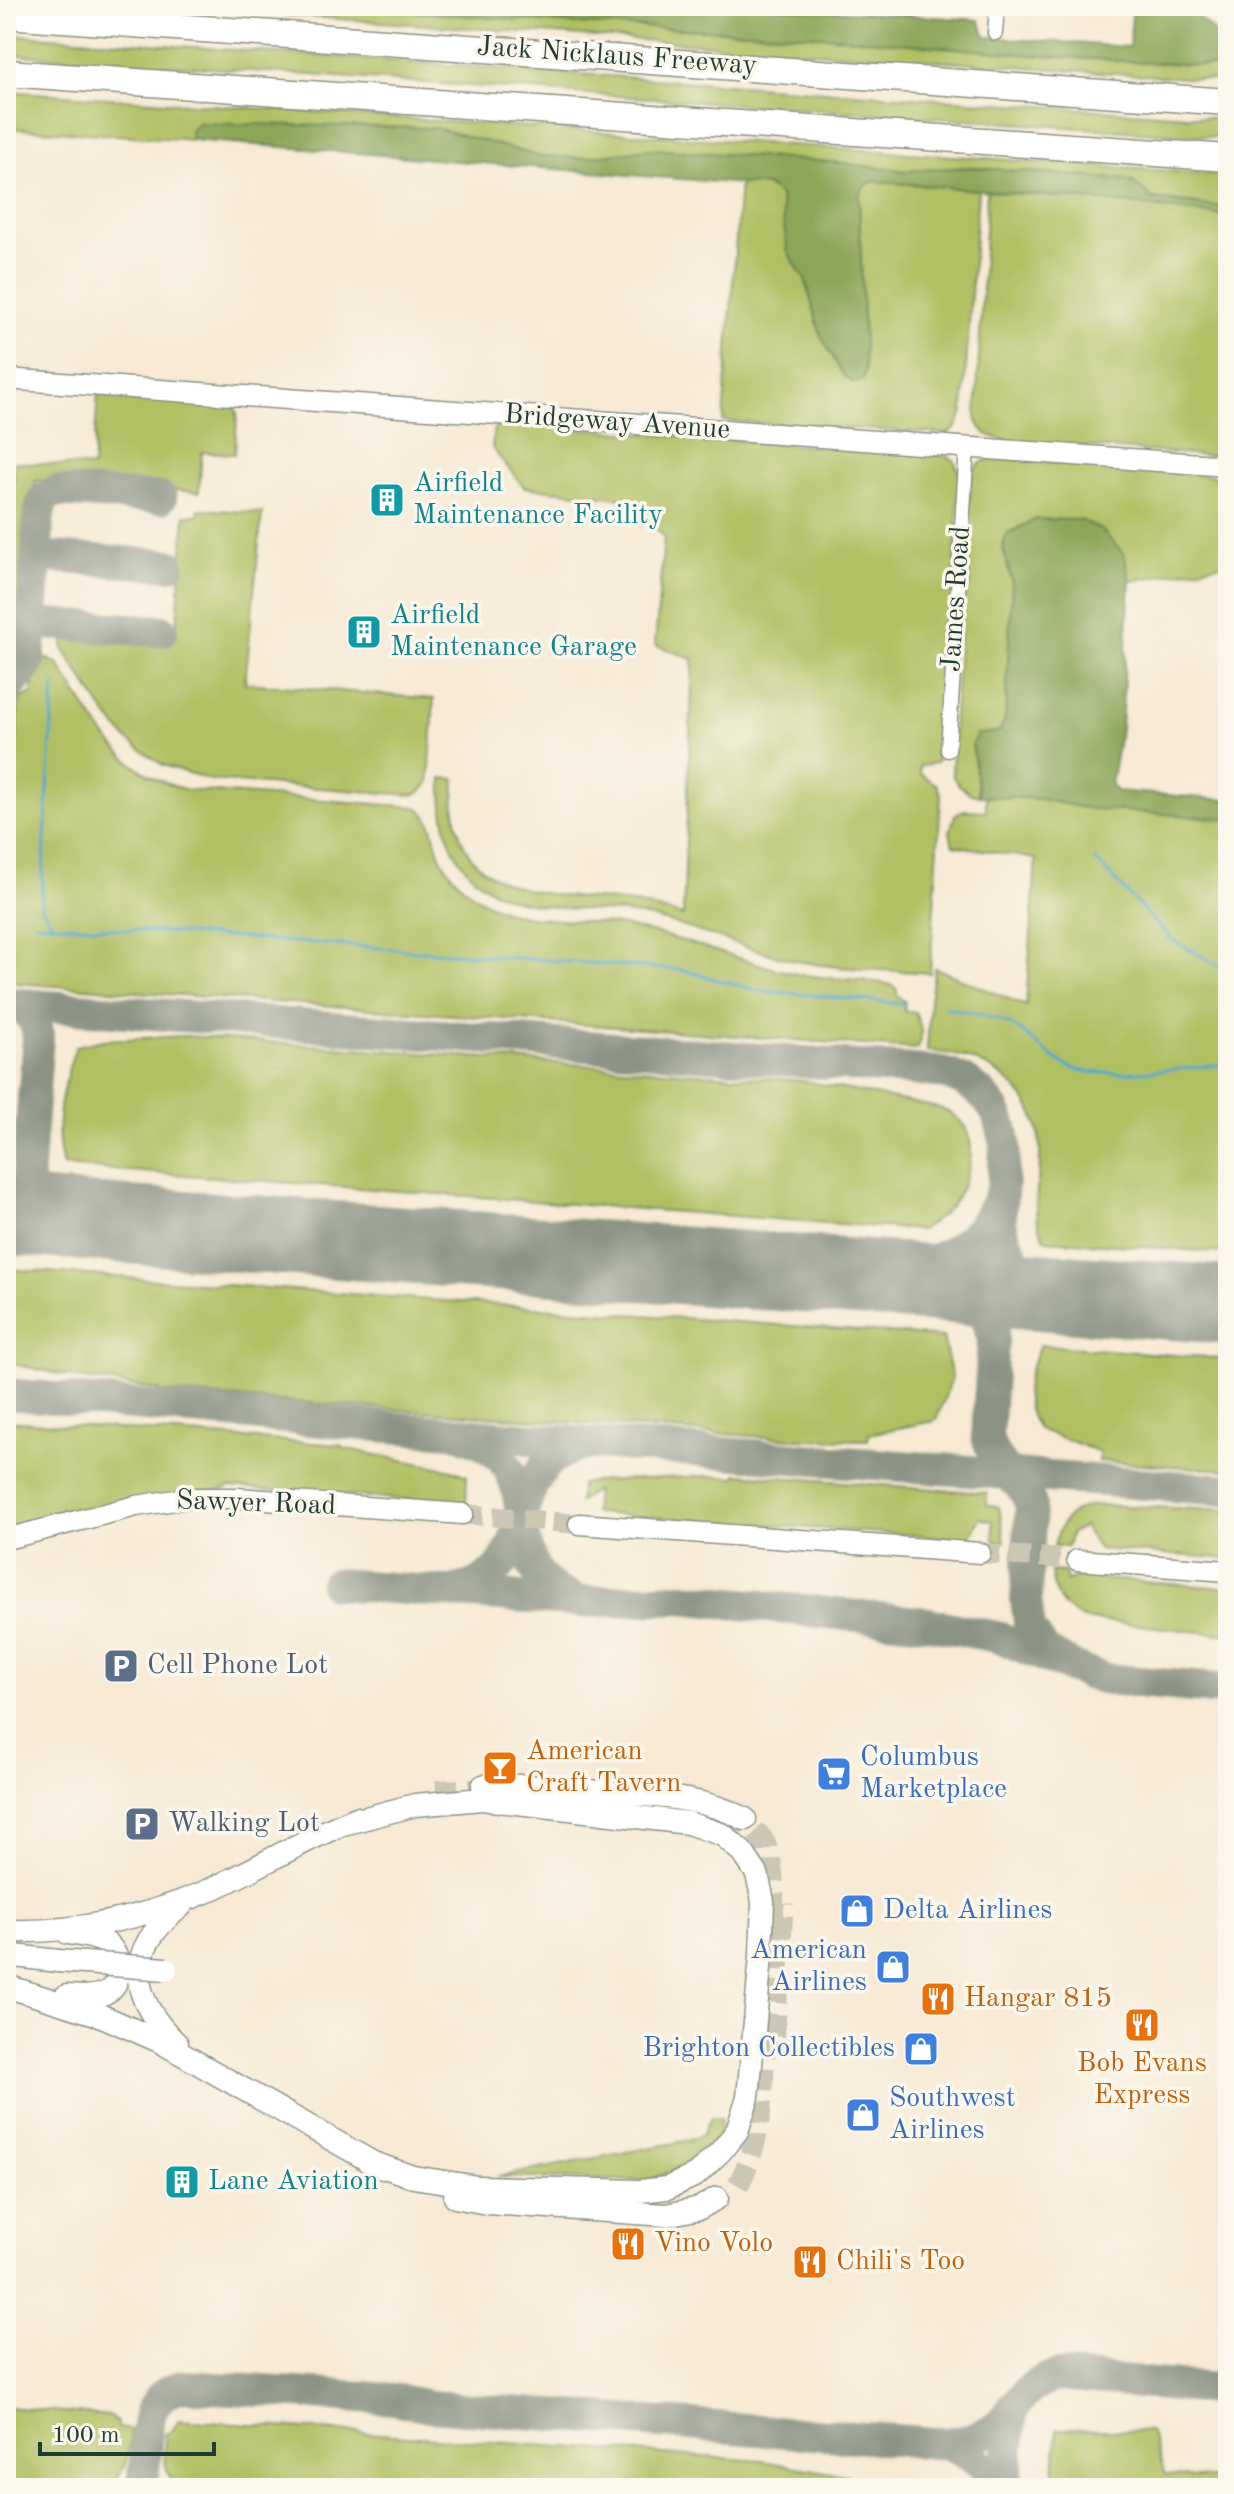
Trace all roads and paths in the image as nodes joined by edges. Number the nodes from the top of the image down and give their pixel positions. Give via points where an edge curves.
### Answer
1 (997, 6) edge
2 (6, 15) edge
3 (995, 33) dead end
4 (6, 73) edge
5 (1228, 102) edge
6 (1228, 158) edge
7 (6, 379) edge
8 (967, 447) junction
9 (1228, 466) edge
10 (948, 750) dead end
11 (463, 1514) tunnel mouth
12 (579, 1524) tunnel mouth
13 (6, 1539) edge
14 (980, 1553) tunnel mouth
15 (1077, 1560) tunnel mouth
16 (1228, 1571) edge
17 (745, 1819) tunnel mouth
18 (343, 1824) junction
19 (203, 1893) junction
20 (6, 1931) edge
21 (48, 1931) junction
22 (6, 1955) edge
23 (166, 1969) dead end
24 (6, 1985) edge
25 (197, 2061) junction
26 (368, 2161) junction
27 (717, 2198) dead end

1 - 3 street
2 - 5 highway, Jack Nicklaus Freeway
4 - 6 highway, Jack Nicklaus Freeway
7 - 8 street, Bridgeway Avenue
8 - 9 street, Bridgeway Avenue
8 - 10 street, James Road
11 - 13 street, Sawyer Road via 189,1498
12 - 14 street
15 - 16 street
17 - 18 main road via 686,1799 487,1785 433,1791
18 - 19 main road
18 - 26 main road via 415,1805 504,1800 701,1826 723,1835 743,1853 762,1891 748,2097 737,2131 696,2175 667,2188 640,2191 459,2185
19 - 21 main road via 142,1914
19 - 25 main road via 153,1932 142,1951 139,1972 155,2020
20 - 21 main road
21 - 24 main road via 107,1944 118,1964 112,1989 83,1997
22 - 23 main road, bridge
24 - 25 main road via 102,2016
25 - 26 main road
26 - 27 main road via 424,2187 487,2203 666,2215 700,2208

